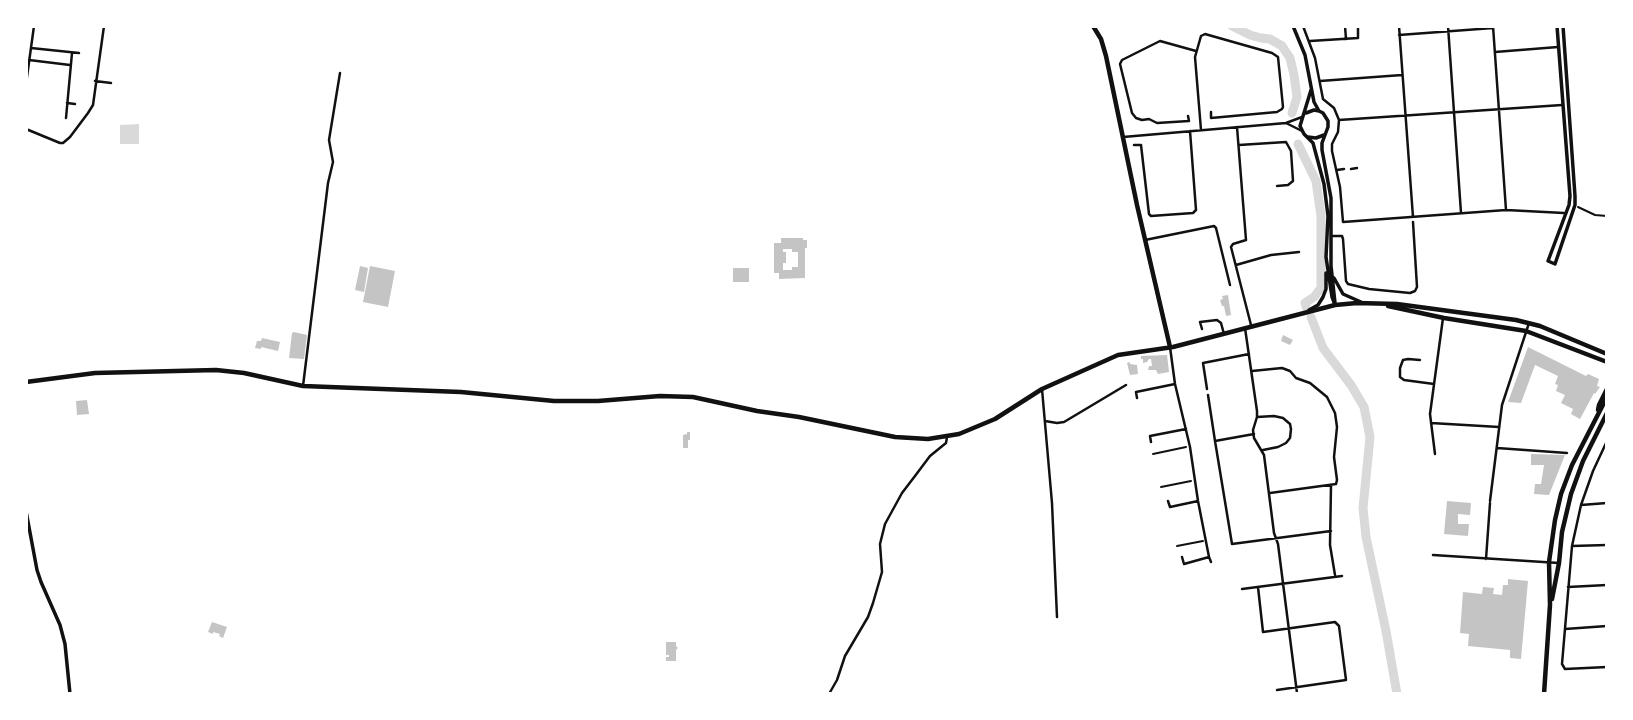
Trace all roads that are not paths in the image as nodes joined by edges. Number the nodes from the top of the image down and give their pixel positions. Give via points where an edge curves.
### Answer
1 (33, 26) edge
2 (104, 26) edge
3 (1093, 26) edge
4 (1293, 26) edge
5 (1303, 26) edge
6 (1345, 26) edge
7 (1357, 26) edge
8 (1399, 26) edge
9 (1557, 26) edge
10 (1563, 26) edge
11 (1493, 27) edge
12 (1448, 29) edge
13 (1399, 35) junction
14 (1346, 39) junction
15 (1310, 41) junction
16 (1559, 47) junction
17 (31, 48) junction
18 (1196, 51) junction
19 (1495, 52) junction
20 (72, 53) junction
21 (79, 53) dead end
22 (30, 60) junction
23 (70, 65) junction
24 (340, 73) dead end
25 (1402, 75) junction
26 (95, 81) junction
27 (1320, 81) junction
28 (111, 83) dead end
29 (26, 84) edge
30 (1311, 90) junction
31 (68, 103) junction
32 (75, 104) dead end
33 (1563, 105) junction
34 (1499, 109) junction
35 (1319, 111) junction
36 (1211, 112) dead end
37 (1454, 112) junction
38 (1303, 115) junction
39 (1405, 115) junction
40 (1188, 116) dead end
41 (66, 118) dead end
42 (1339, 120) junction
43 (1286, 123) junction
44 (1237, 127) junction
45 (26, 129) edge
46 (1201, 130) junction
47 (1327, 130) junction
48 (1190, 131) junction
49 (1302, 131) junction
50 (1124, 137) junction
51 (1307, 137) junction
52 (1134, 145) dead end
53 (1239, 145) junction
54 (1357, 168) dead end
55 (1344, 169) dead end
56 (1351, 169) dead end
57 (1337, 170) junction
58 (1277, 186) dead end
59 (1506, 210) junction
60 (1461, 214) junction
61 (1566, 214) junction
62 (1413, 217) junction
63 (1413, 222) dead end
64 (1331, 236) junction
65 (1145, 240) junction
66 (1299, 252) dead end
67 (1326, 257) junction
68 (1236, 265) junction
69 (1331, 266) junction
70 (1230, 285) dead end
71 (1365, 303) junction
72 (1373, 303) junction
73 (1335, 305) junction
74 (1305, 313) junction
75 (1444, 318) junction
76 (1529, 323) junction
77 (1252, 326) junction
78 (1245, 328) junction
79 (1202, 329) dead end
80 (1526, 331) junction
81 (1224, 334) junction
82 (1170, 347) junction
83 (1593, 352) junction
84 (1605, 353) edge
85 (1249, 354) junction
86 (1419, 360) dead end
87 (1606, 363) edge
88 (1252, 371) junction
89 (26, 382) edge
90 (1175, 384) junction
91 (1434, 384) junction
92 (303, 386) junction
93 (1126, 386) dead end
94 (1042, 389) junction
95 (1207, 389) dead end
96 (1607, 389) edge
97 (1208, 395) dead end
98 (1607, 397) edge
99 (1137, 398) dead end
100 (1607, 413) edge
101 (1598, 415) junction
102 (1258, 417) junction
103 (1045, 421) junction
104 (1431, 423) junction
105 (1499, 427) junction
106 (1186, 429) junction
107 (1254, 435) junction
108 (947, 437) junction
109 (1216, 441) junction
110 (1607, 441) edge
111 (1151, 442) dead end
112 (1497, 448) junction
113 (1262, 450) junction
114 (1567, 453) dead end
115 (1435, 454) dead end
116 (1331, 485) junction
117 (1269, 493) junction
118 (1168, 501) dead end
119 (1198, 501) junction
120 (1607, 503) edge
121 (1581, 505) junction
122 (26, 511) edge
123 (1331, 531) junction
124 (1276, 538) junction
125 (1607, 545) edge
126 (1572, 547) junction
127 (1433, 555) dead end
128 (1182, 557) dead end
129 (1209, 557) junction
130 (1486, 559) junction
131 (1211, 562) dead end
132 (1549, 562) junction
133 (1559, 563) junction
134 (1335, 576) junction
135 (1342, 576) dead end
136 (1283, 583) junction
137 (1607, 585) edge
138 (1258, 587) junction
139 (1568, 587) junction
140 (1242, 590) dead end
141 (1550, 605) junction
142 (1057, 617) dead end
143 (1607, 626) edge
144 (1288, 629) junction
145 (1564, 629) junction
146 (1607, 667) edge
147 (1296, 687) junction
148 (1277, 690) dead end
149 (1297, 693) edge
150 (70, 694) edge
151 (829, 694) edge
152 (1544, 694) edge

1 - 17 street
2 - 26 street
3 - 50 main road via 1104,47
4 - 30 street via 1305,55
5 - 15 street
6 - 14 street
7 - 14 street via 1358,38
8 - 13 street
9 - 16 street
10 - 61 street via 1575,205 1555,264 1548,261
11 - 12 street
11 - 19 street
12 - 13 street
12 - 37 street
13 - 25 street
14 - 15 street
15 - 27 street
16 - 19 street
16 - 33 street
17 - 20 street
17 - 22 street
18 - 36 street via 1205,34 1279,59 1282,109 1211,118
18 - 40 street via 1160,41 1120,64 1136,118 1157,123 1189,121
18 - 46 street
19 - 34 street
20 - 21 street
20 - 23 street
22 - 23 street
22 - 29 street
23 - 31 street
24 - 92 street
25 - 27 street
25 - 39 street
26 - 28 street
26 - 45 street via 93,105 65,142
27 - 42 street via 1322,99 1334,108
30 - 35 street
30 - 38 street
31 - 32 street
31 - 41 street
33 - 34 street
33 - 61 street via 1570,196
34 - 37 street
34 - 59 street
35 - 38 street
35 - 47 street via 1328,121
37 - 39 street
37 - 60 street
38 - 43 street
38 - 49 street
39 - 42 street
39 - 62 street
42 - 57 street via 1332,144
43 - 44 street
43 - 49 street
44 - 46 street
44 - 53 street
46 - 48 street
47 - 51 street via 1321,137
47 - 64 street via 1322,150 1331,198
48 - 50 street
48 - 52 street via 1194,213 1149,214 1141,145
49 - 51 street
50 - 65 main road
51 - 67 street via 1324,184
53 - 58 street via 1286,142 1293,181
53 - 68 street via 1246,240 1231,247
54 - 56 street
55 - 57 street
57 - 62 street via 1343,222
59 - 60 street
59 - 61 street
60 - 62 street
63 - 64 street via 1417,286 1410,293 1348,284 1342,236
64 - 69 street
65 - 70 street via 1214,226
65 - 82 main road
66 - 68 street
67 - 73 street
67 - 74 street via 1326,289 1318,305
68 - 77 street
69 - 71 street via 1343,294
69 - 73 street
71 - 72 main road
71 - 73 main road
72 - 75 main road
72 - 76 main road
73 - 74 main road
74 - 77 main road
75 - 80 main road
75 - 91 street
76 - 80 street
76 - 83 main road
77 - 78 main road
78 - 81 main road
78 - 85 street
79 - 81 street via 1200,322 1219,320
80 - 83 main road
80 - 105 street
81 - 82 main road
82 - 90 street
82 - 94 main road via 1118,355
83 - 84 main road
83 - 87 main road
85 - 88 street
85 - 95 street via 1203,363
86 - 91 street via 1403,360 1400,377
88 - 102 street
88 - 116 street via 1282,368 1327,397 1337,427 1337,481
89 - 92 main road via 95,373 216,370
90 - 99 street via 1136,392
90 - 106 street
91 - 104 street
92 - 108 main road via 588,402 692,397 895,437
93 - 103 street via 1064,422
94 - 103 street
94 - 108 main road via 995,419
96 - 101 main road
97 - 109 street
98 - 101 main road
100 - 133 main road via 1570,494
101 - 132 main road via 1566,480
102 - 107 street
102 - 113 street via 1283,418 1291,429 1286,443
103 - 142 street
104 - 105 street
104 - 115 street
105 - 112 street
106 - 111 street via 1150,436
106 - 119 street
107 - 109 street
107 - 113 street
108 - 151 street via 902,493 885,524 880,544 882,572 868,617
109 - 124 street via 1232,544
110 - 121 street
112 - 114 street
112 - 130 street
113 - 117 street
116 - 117 street
116 - 123 street
117 - 124 street
118 - 119 street via 1170,507
119 - 129 street
120 - 121 street
121 - 126 street
122 - 150 street via 37,570 65,645
123 - 124 street
123 - 134 street
124 - 136 street
125 - 126 street
126 - 139 street
127 - 130 street
128 - 129 street via 1184,564
129 - 131 street
130 - 132 street
132 - 133 street
132 - 141 main road
133 - 141 main road
134 - 135 street
134 - 136 street
136 - 138 street
136 - 144 street
137 - 139 street
138 - 140 street
138 - 144 street via 1264,632
139 - 145 street
141 - 152 main road
143 - 145 street
144 - 147 street
144 - 147 street via 1337,623 1348,680
145 - 146 street via 1563,668
147 - 148 street
147 - 149 street

